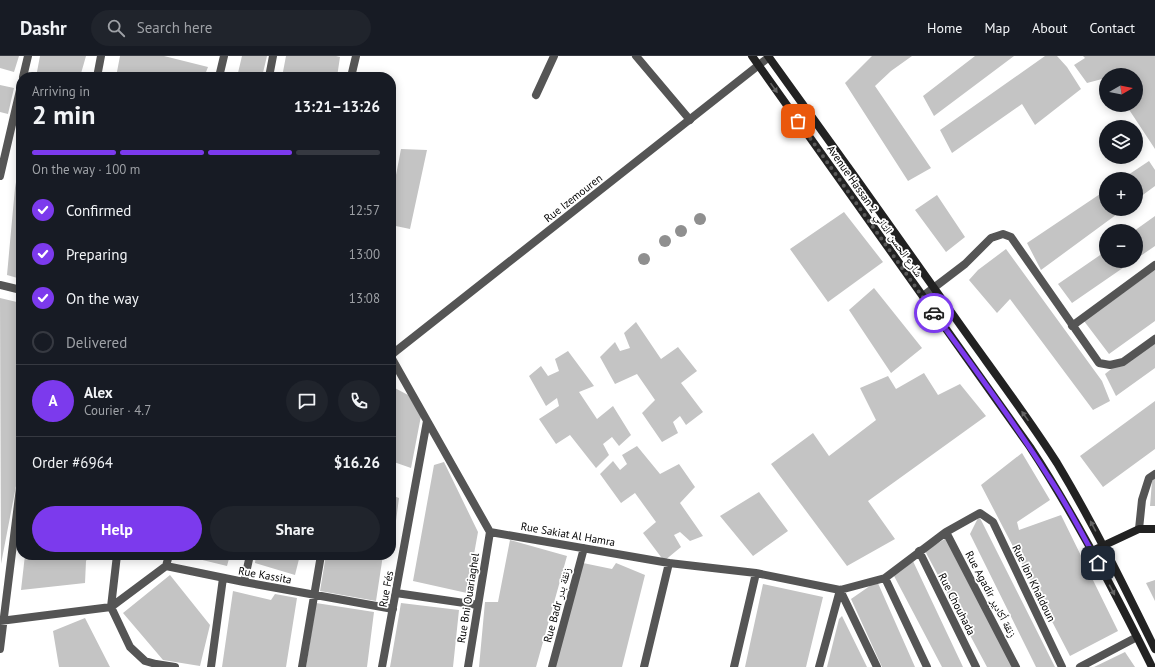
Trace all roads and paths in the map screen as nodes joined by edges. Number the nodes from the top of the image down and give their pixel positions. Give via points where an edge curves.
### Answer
1 (28, 56) edge
2 (101, 56) edge
3 (224, 56) edge
4 (274, 56) edge
5 (356, 56) edge
6 (554, 56) edge
7 (636, 56) edge
8 (752, 56) edge
9 (770, 56) edge
10 (759, 66) junction
11 (24, 72) edge
12 (98, 72) edge
13 (220, 72) edge
14 (270, 72) edge
15 (352, 72) edge
16 (536, 95) dead end
17 (16, 107) edge
18 (690, 120) junction
19 (0, 176) edge
20 (861, 185) junction
21 (849, 194) junction
22 (1155, 265) edge
23 (0, 285) edge
24 (934, 288) junction
25 (16, 289) edge
26 (923, 296) junction
27 (1072, 326) junction
28 (1155, 339) edge
29 (396, 352) edge
30 (396, 365) edge
31 (427, 421) junction
32 (1155, 474) edge
33 (16, 517) edge
34 (1139, 529) junction
35 (1155, 529) edge
36 (490, 532) junction
37 (946, 532) junction
38 (1104, 545) junction
39 (584, 548) junction
40 (919, 551) junction
41 (1092, 551) junction
42 (116, 560) edge
43 (168, 560) edge
44 (249, 560) edge
45 (320, 560) edge
46 (669, 563) junction
47 (166, 566) junction
48 (756, 573) junction
49 (223, 578) junction
50 (885, 578) junction
51 (244, 582) junction
52 (840, 590) junction
53 (396, 593) junction
54 (314, 595) junction
55 (478, 605) junction
56 (111, 607) junction
57 (393, 609) junction
58 (2, 621) edge
59 (1137, 637) junction
60 (0, 649) edge
61 (1155, 649) edge
62 (175, 667) edge
63 (212, 667) edge
64 (302, 667) edge
65 (382, 667) edge
66 (468, 667) edge
67 (552, 667) edge
68 (644, 667) edge
69 (734, 667) edge
70 (819, 667) edge
71 (877, 667) edge
72 (927, 667) edge
73 (976, 667) edge
74 (1016, 667) edge
75 (1062, 667) edge
76 (1080, 667) edge
77 (1152, 667) edge

1 - 11 street
2 - 12 street
3 - 13 street
4 - 14 street
5 - 15 street
6 - 16 street
7 - 18 street
8 - 10 street, Avenue Hassan 2 شارع الحسن الثاني
9 - 10 street, Rue Izemouren
9 - 20 street, Avenue Hassan 2 شارع الحسن الثاني
10 - 18 street, Rue Izemouren
10 -> 21 street, Avenue Hassan 2 شارع الحسن الثاني
17 - 19 street
18 - 29 street, Rue Izemouren
20 - 21 street
20 - 24 street, Avenue Hassan 2 شارع الحسن الثاني
21 - 26 street, Avenue Hassan 2 شارع الحسن الثاني
22 - 27 street
23 - 25 street
24 - 26 street
24 - 27 street via 965,264 991,238 1004,234 1011,237
38 -> 24 street, Avenue Hassan 2 شارع الحسن الثاني via 1056,462
26 - 41 street, Avenue Hassan 2 شارع الحسن الثاني via 1030,447
27 - 28 street via 1099,363 1110,365 1123,362
30 - 31 street
31 - 36 street
31 - 53 street, Rue Fés
32 - 34 street via 1149,478 1142,500
33 - 58 street
34 - 35 street
34 - 38 street
36 - 39 street, Rue Sakiat Al Hamra
36 - 55 street, Rue Bni Ouariaghel
37 - 40 street
37 - 74 street, Rue Agadir زنقة أكادير
37 - 75 street, Rue Ibn Khaldoun via 980,513 993,522
38 - 41 street
38 - 61 street, Avenue Hassan 2 شارع الحسن الثاني
39 - 46 street, Rue Sakiat Al Hamra
39 - 67 street, Rue Badr زنقة بدر
40 - 50 street
40 - 73 street, Rue Chouhada
41 -> 59 street, Avenue Hassan 2 شارع الحسن الثاني
42 - 56 street
43 - 47 street
44 - 51 street
45 - 54 street
46 - 48 street, Rue Sakiat Al Hamra
46 - 68 street
47 - 49 street, Rue Kassita
47 - 56 street
48 - 52 street, Rue Sakiat Al Hamra
48 - 69 street
49 - 51 street, Rue Kassita
49 - 63 street
50 - 52 street
50 - 72 street
51 - 54 street, Rue Kassita
52 - 70 street
52 - 71 street
53 - 55 street
53 - 57 street, Rue Fés
54 - 57 street, Rue Kassita
54 - 64 street
55 - 66 street, Rue Bni Ouariaghel
56 - 58 street
56 - 62 street via 130,647 145,661
57 - 65 street, Rue Fés
58 - 60 street
59 - 76 street
59 - 77 street, Avenue Hassan 2 شارع الحسن الثاني

